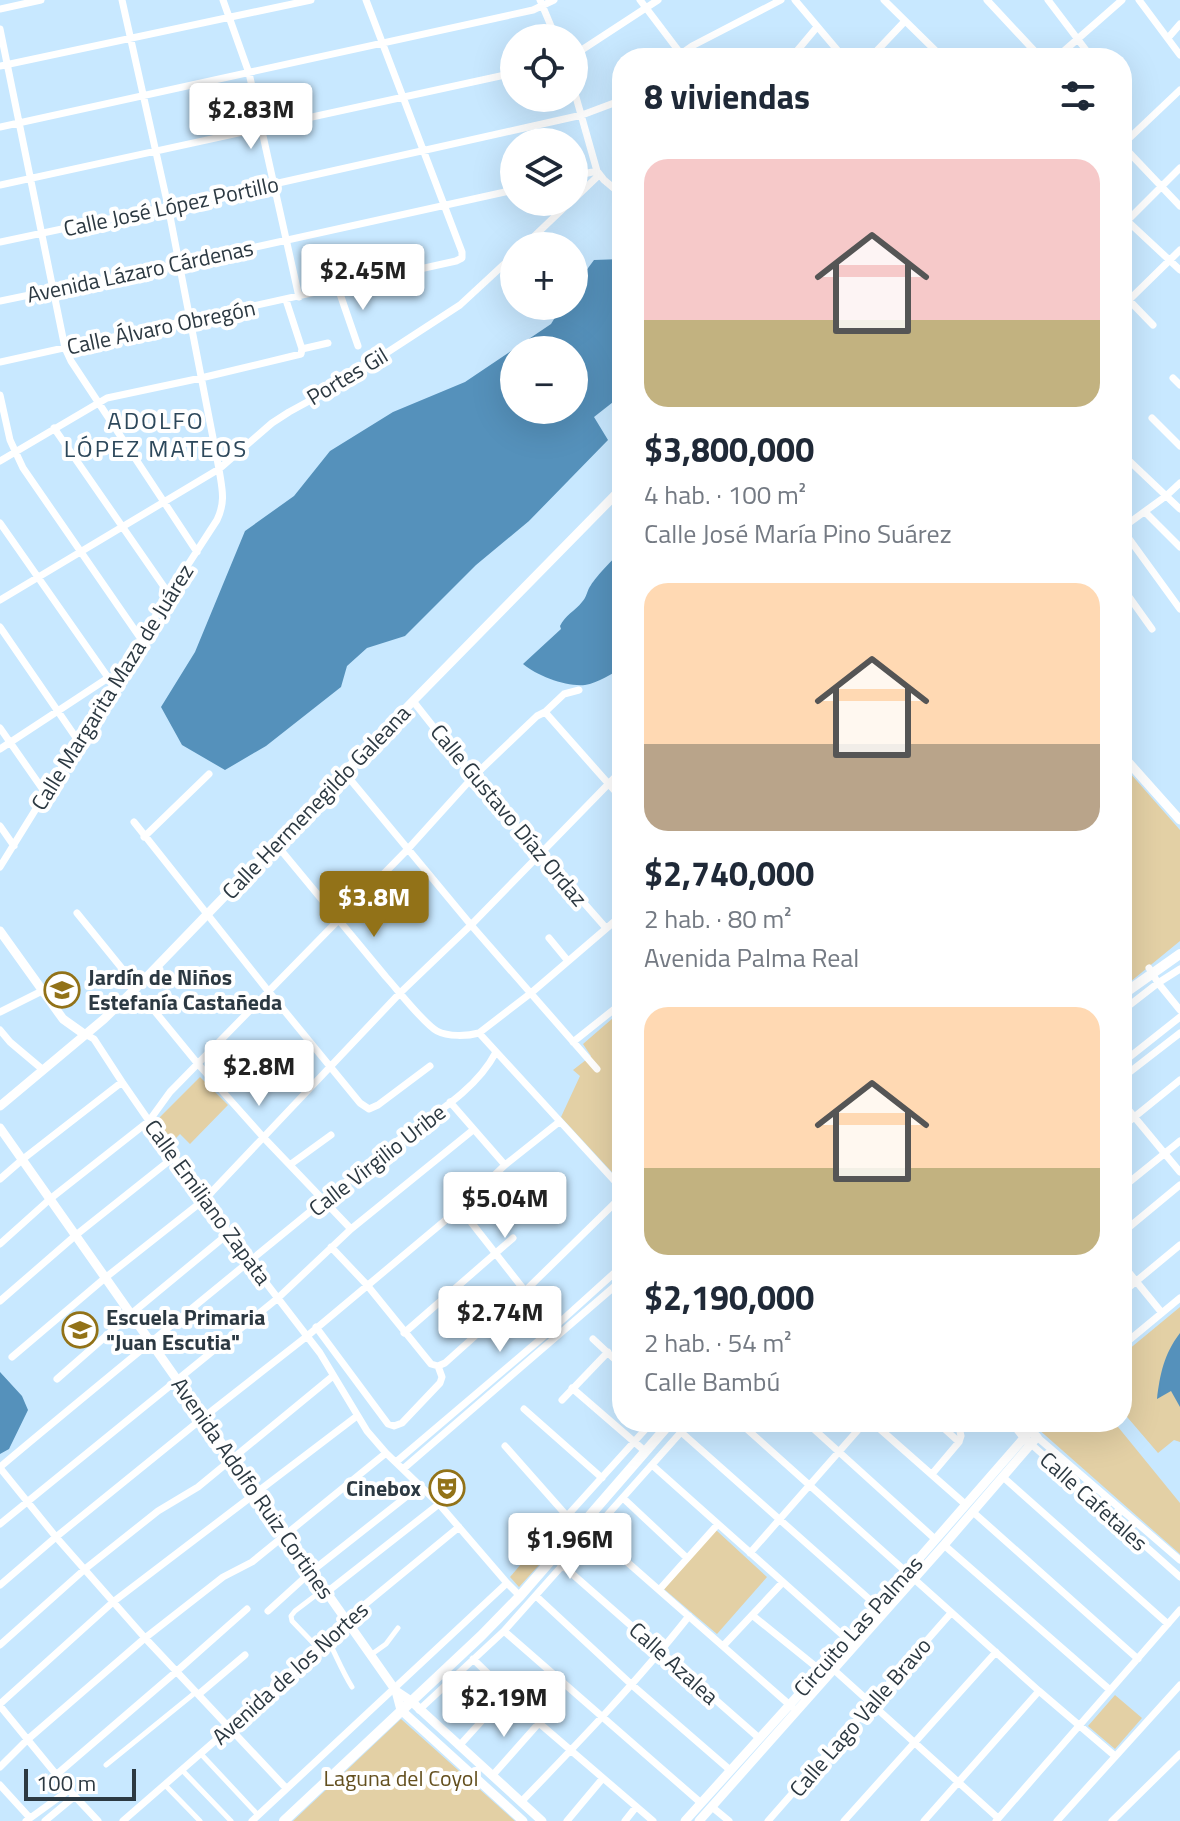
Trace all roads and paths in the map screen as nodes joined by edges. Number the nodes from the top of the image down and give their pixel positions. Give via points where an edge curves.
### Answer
1 (41, 0) edge
2 (122, 0) edge
3 (223, 0) edge
4 (311, 0) edge
5 (366, 0) edge
6 (554, 0) edge
7 (658, 0) edge
8 (781, 0) edge
9 (795, 0) edge
10 (884, 0) edge
11 (987, 0) edge
12 (1048, 0) edge
13 (1122, 0) edge
14 (1139, 0) edge
15 (541, 3) edge
16 (642, 4) edge
17 (0, 9) edge
18 (230, 18) junction
19 (905, 21) junction
20 (550, 24) edge
21 (1180, 24) edge
22 (817, 27) junction
23 (0, 29) edge
24 (1168, 38) junction
25 (1077, 39) junction
26 (130, 40) junction
27 (382, 43) junction
28 (588, 44) edge
29 (674, 48) edge
30 (696, 48) edge
31 (799, 48) edge
32 (835, 48) edge
33 (879, 48) edge
34 (933, 48) edge
35 (1032, 48) edge
36 (1067, 48) edge
37 (1084, 48) edge
38 (1180, 55) edge
39 (4, 66) edge
40 (249, 73) junction
41 (500, 76) edge
42 (1180, 90) edge
43 (143, 96) junction
44 (403, 98) junction
45 (612, 104) edge
46 (581, 112) edge
47 (582, 115) junction
48 (20, 123) junction
49 (0, 127) edge
50 (262, 128) junction
51 (1132, 136) edge
52 (155, 151) junction
53 (423, 151) junction
54 (1132, 155) edge
55 (1180, 168) edge
56 (598, 173) junction
57 (588, 174) edge
58 (31, 179) junction
59 (588, 183) edge
60 (274, 184) junction
61 (0, 185) edge
62 (612, 186) edge
63 (1162, 186) junction
64 (500, 193) edge
65 (168, 206) junction
66 (444, 206) junction
67 (1180, 206) edge
68 (1132, 214) edge
69 (555, 216) edge
70 (1132, 228) edge
71 (539, 232) edge
72 (42, 233) junction
73 (287, 240) junction
74 (0, 242) edge
75 (1180, 250) edge
76 (1169, 260) junction
77 (179, 264) junction
78 (500, 268) edge
79 (1180, 270) edge
80 (338, 288) junction
81 (54, 289) junction
82 (1132, 290) edge
83 (299, 297) junction
84 (286, 300) junction
85 (0, 301) edge
86 (1132, 303) edge
87 (191, 321) junction
88 (1153, 325) dead end
89 (328, 343) dead end
90 (358, 346) dead end
91 (65, 348) junction
92 (301, 352) junction
93 (0, 362) edge
94 (201, 378) junction
95 (1173, 378) dead end
96 (1180, 385) edge
97 (0, 395) edge
98 (98, 402) junction
99 (1152, 418) dead end
100 (54, 428) junction
101 (1180, 446) edge
102 (14, 452) junction
103 (0, 461) edge
104 (1132, 464) edge
105 (219, 469) junction
106 (1180, 483) edge
107 (1166, 496) junction
108 (612, 498) edge
109 (164, 502) junction
110 (1180, 509) edge
111 (1145, 512) junction
112 (1132, 521) edge
113 (0, 523) edge
114 (122, 527) junction
115 (1132, 542) edge
116 (1180, 547) edge
117 (81, 551) junction
118 (197, 552) junction
119 (38, 577) junction
120 (169, 594) junction
121 (0, 600) edge
122 (1132, 601) edge
123 (1180, 609) edge
124 (0, 627) edge
125 (1152, 629) dead end
126 (141, 639) junction
127 (108, 678) junction
128 (114, 686) junction
129 (579, 690) dead end
130 (413, 701) junction
131 (58, 712) junction
132 (545, 712) junction
133 (0, 728) edge
134 (79, 742) junction
135 (10, 743) junction
136 (0, 749) edge
137 (1132, 766) edge
138 (344, 772) junction
139 (209, 774) dead end
140 (473, 777) junction
141 (612, 779) edge
142 (608, 783) junction
143 (612, 788) edge
144 (46, 794) junction
145 (1180, 820) edge
146 (134, 822) dead end
147 (0, 826) edge
148 (144, 837) junction
149 (275, 843) junction
150 (14, 846) junction
151 (407, 850) junction
152 (540, 855) junction
153 (0, 867) edge
154 (77, 913) dead end
155 (207, 915) junction
156 (338, 920) junction
157 (612, 923) edge
158 (471, 925) junction
159 (606, 928) junction
160 (0, 931) edge
161 (549, 938) dead end
162 (1180, 954) edge
163 (568, 961) junction
164 (1180, 969) edge
165 (1150, 970) junction
166 (1158, 983) junction
167 (1132, 986) edge
168 (137, 987) junction
169 (42, 991) junction
170 (269, 992) junction
171 (400, 993) junction
172 (531, 993) junction
173 (148, 1003) dead end
174 (1132, 1003) edge
175 (1180, 1010) edge
176 (612, 1011) edge
177 (0, 1012) edge
178 (1180, 1017) edge
179 (0, 1030) edge
180 (479, 1033) junction
181 (1180, 1033) edge
182 (84, 1034) junction
183 (573, 1042) junction
184 (496, 1052) junction
185 (1132, 1055) edge
186 (198, 1064) junction
187 (330, 1066) junction
188 (430, 1066) dead end
189 (42, 1069) junction
190 (597, 1069) dead end
191 (1132, 1070) edge
192 (1180, 1080) edge
193 (122, 1082) junction
194 (450, 1102) junction
195 (0, 1106) edge
196 (1132, 1114) edge
197 (1134, 1117) junction
198 (149, 1121) junction
199 (559, 1122) junction
200 (0, 1128) edge
201 (473, 1130) junction
202 (331, 1135) dead end
203 (264, 1138) junction
204 (1180, 1141) edge
205 (1165, 1154) junction
206 (174, 1157) junction
207 (23, 1159) junction
208 (291, 1164) junction
209 (505, 1165) junction
210 (1180, 1172) edge
211 (612, 1178) edge
212 (0, 1179) edge
213 (1132, 1180) edge
214 (1180, 1185) edge
215 (50, 1199) junction
216 (205, 1199) junction
217 (325, 1200) junction
218 (612, 1206) edge
219 (460, 1208) junction
220 (1132, 1225) edge
221 (351, 1229) junction
222 (229, 1233) junction
223 (76, 1235) junction
224 (513, 1238) dead end
225 (0, 1244) edge
226 (1180, 1245) edge
227 (331, 1247) junction
228 (495, 1253) junction
229 (250, 1262) junction
230 (1132, 1275) edge
231 (612, 1276) edge
232 (105, 1278) junction
233 (1137, 1281) junction
234 (367, 1285) junction
235 (1132, 1285) edge
236 (612, 1288) edge
237 (525, 1291) junction
238 (278, 1298) junction
239 (1180, 1298) edge
240 (0, 1301) edge
241 (1162, 1313) junction
242 (131, 1314) junction
243 (316, 1327) junction
244 (404, 1333) junction
245 (553, 1334) junction
246 (306, 1337) junction
247 (1132, 1338) edge
248 (593, 1339) dead end
249 (151, 1341) junction
250 (608, 1352) junction
251 (612, 1356) edge
252 (12, 1357) dead end
253 (438, 1366) junction
254 (333, 1376) junction
255 (57, 1379) dead end
256 (178, 1380) junction
257 (572, 1388) junction
258 (562, 1400) dead end
259 (474, 1401) junction
260 (524, 1409) dead end
261 (357, 1416) junction
262 (204, 1417) junction
263 (612, 1422) edge
264 (623, 1432) edge
265 (644, 1432) edge
266 (663, 1432) edge
267 (681, 1432) joint
268 (750, 1432) edge
269 (817, 1432) edge
270 (856, 1432) edge
271 (884, 1432) edge
272 (948, 1432) edge
273 (960, 1432) edge
274 (1026, 1432) edge
275 (1026, 1432) edge
276 (1028, 1432) edge
277 (1028, 1432) edge
278 (635, 1442) junction
279 (959, 1442) junction
280 (505, 1446) dead end
281 (646, 1452) junction
282 (839, 1452) junction
283 (386, 1453) junction
284 (233, 1458) junction
285 (396, 1462) junction
286 (652, 1465) junction
287 (0, 1467) edge
288 (403, 1469) junction
289 (932, 1474) junction
290 (1003, 1477) junction
291 (602, 1478) junction
292 (421, 1485) junction
293 (809, 1485) junction
294 (257, 1492) junction
295 (623, 1498) junction
296 (27, 1502) junction
297 (439, 1504) junction
298 (969, 1508) junction
299 (567, 1516) junction
300 (780, 1519) junction
301 (0, 1524) edge
302 (718, 1524) junction
303 (459, 1527) junction
304 (593, 1532) junction
305 (287, 1533) junction
306 (553, 1534) dead end
307 (56, 1537) junction
308 (940, 1542) junction
309 (750, 1553) junction
310 (553, 1557) junction
311 (687, 1558) junction
312 (1180, 1560) edge
313 (563, 1565) junction
314 (85, 1569) junction
315 (312, 1571) junction
316 (910, 1576) junction
317 (1180, 1577) edge
318 (783, 1582) junction
319 (507, 1583) junction
320 (0, 1585) edge
321 (326, 1590) junction
322 (659, 1590) junction
323 (520, 1596) junction
324 (536, 1596) junction
325 (113, 1602) junction
326 (877, 1606) junction
327 (247, 1609) dead end
328 (1180, 1610) edge
329 (268, 1611) dead end
330 (951, 1613) junction
331 (752, 1615) junction
332 (689, 1616) junction
333 (346, 1620) junction
334 (1168, 1624) junction
335 (398, 1628) dead end
336 (504, 1631) junction
337 (145, 1638) junction
338 (327, 1638) junction
339 (848, 1640) junction
340 (0, 1645) edge
341 (723, 1646) junction
342 (317, 1647) junction
343 (661, 1651) junction
344 (996, 1652) junction
345 (245, 1655) dead end
346 (371, 1655) junction
347 (473, 1659) junction
348 (1138, 1659) junction
349 (833, 1669) junction
350 (820, 1670) junction
351 (177, 1671) junction
352 (632, 1685) junction
353 (1180, 1685) edge
354 (352, 1687) dead end
355 (395, 1689) junction
356 (1110, 1690) junction
357 (1039, 1691) junction
358 (198, 1693) junction
359 (507, 1693) junction
360 (873, 1704) junction
361 (0, 1705) edge
362 (415, 1706) junction
363 (793, 1708) junction
364 (401, 1710) junction
365 (603, 1717) junction
366 (539, 1723) junction
367 (1079, 1725) junction
368 (231, 1727) junction
369 (759, 1738) junction
370 (27, 1740) junction
371 (915, 1743) junction
372 (461, 1748) junction
373 (571, 1750) junction
374 (201, 1754) junction
375 (1180, 1754) edge
376 (1115, 1756) junction
377 (455, 1760) junction
378 (106, 1765) dead end
379 (0, 1767) edge
380 (182, 1770) junction
381 (730, 1770) junction
382 (56, 1775) junction
383 (492, 1776) junction
384 (603, 1778) junction
385 (959, 1783) junction
386 (0, 1785) edge
387 (165, 1785) junction
388 (286, 1788) junction
389 (72, 1793) junction
390 (517, 1799) junction
391 (701, 1803) junction
392 (506, 1805) junction
393 (636, 1807) junction
394 (712, 1807) junction
395 (255, 1818) edge
396 (28, 1820) edge
397 (997, 1820) edge
398 (45, 1821) edge
399 (98, 1821) edge
400 (123, 1821) edge
401 (200, 1821) edge
402 (231, 1821) edge
403 (284, 1821) edge
404 (523, 1821) edge
405 (542, 1821) edge
406 (567, 1821) edge
407 (625, 1821) edge
408 (653, 1821) edge
409 (685, 1821) edge
410 (699, 1821) edge
411 (729, 1821) edge
412 (768, 1821) edge
413 (844, 1821) edge
414 (924, 1821) edge
415 (1057, 1821) edge
416 (1112, 1821) edge

1 - 17 street
2 - 26 street
3 - 18 street
4 - 18 street
5 - 27 street
6 - 15 street
7 - 16 street
8 - 30 street
9 - 22 street
10 - 19 street
11 - 35 street
12 - 25 street
13 - 25 street
14 - 24 street
15 - 20 street
15 - 27 street via 533,10
16 - 28 street
16 - 29 street
18 - 26 street
18 - 40 street
19 - 33 street
19 - 34 street
21 - 24 street
22 - 31 street
22 - 32 street
23 - 39 street
24 - 38 street
25 - 36 street
25 - 37 street
26 - 39 street
26 - 43 street
27 - 40 street
27 - 44 street
39 - 48 street
40 - 43 street
40 - 50 street
41 - 44 street
42 - 51 street
43 - 48 street
43 - 52 street
44 - 50 street
44 - 53 street
45 - 47 street, Calle José López Portillo
46 - 47 street
47 - 53 street, Calle José López Portillo
47 - 56 street
48 - 49 street
48 - 58 street
50 - 52 street
50 - 60 street
52 - 58 street
52 - 65 street
53 - 60 street, Calle José López Portillo
53 - 66 street
54 - 63 street
55 - 63 street
56 - 57 street
56 - 59 street
56 - 62 street
58 - 61 street
58 - 72 street
60 - 65 street, Calle José López Portillo
60 - 73 street
63 - 67 street
63 - 68 street
64 - 66 street, Avenida Lázaro Cárdenas
65 - 72 street, Calle José López Portillo
65 - 77 street
66 - 73 street, Avenida Lázaro Cárdenas
66 - 80 street, Calle Álvaro Obregón via 462,258
69 - 71 street
70 - 76 street
72 - 74 street, Calle José López Portillo
72 - 81 street
73 - 77 street, Avenida Lázaro Cárdenas
73 - 83 street
75 - 76 street
76 - 79 street
76 - 82 street
77 - 81 street, Avenida Lázaro Cárdenas
77 - 87 street
78 - 105 street, Portes Gil via 460,305 280,417
80 - 83 street, Calle Álvaro Obregón
80 - 90 street
81 - 85 street, Avenida Lázaro Cárdenas
81 - 91 street
83 - 84 street, Calle Álvaro Obregón
84 - 87 street, Calle Álvaro Obregón
84 - 92 street
86 - 88 street
87 - 91 street, Calle Álvaro Obregón
87 - 94 street
89 - 92 street
91 - 93 street, Calle Álvaro Obregón
91 - 98 street
92 - 94 street
94 - 98 street
94 - 105 street
95 - 96 street
97 - 102 street
98 - 100 street
98 - 109 street
99 - 101 street
100 - 102 street
100 - 114 street
102 - 103 street
102 - 117 street
104 - 107 street
105 - 109 street, Portes Gil
105 - 118 street, Calle Margarita Maza de Juárez via 223,507
106 - 107 street
107 - 110 street
107 - 111 street
108 - 130 street, Calle Hermenegildo Galeana
109 - 114 street, Portes Gil
109 - 118 street
111 - 112 street
111 - 116 street
113 - 119 street
114 - 117 street, Portes Gil
114 - 120 street
115 - 123 street
117 - 119 street, Portes Gil
117 - 126 street
118 - 120 street, Calle Margarita Maza de Juárez
119 - 121 street, Portes Gil
119 - 127 street
120 - 126 street, Calle Margarita Maza de Juárez
122 - 125 street
124 - 131 street
126 - 128 street, Calle Margarita Maza de Juárez
127 - 128 street
127 - 131 street
128 - 134 street, Calle Margarita Maza de Juárez
129 - 132 street via 564,694
130 - 138 street, Calle Hermenegildo Galeana
130 - 140 street, Calle Gustavo Díaz Ordaz
131 - 134 street
131 - 135 street
132 - 140 street
132 - 142 street
133 - 135 street
134 - 144 street, Calle Margarita Maza de Juárez
135 - 136 street
135 - 144 street
137 - 145 street
138 - 149 street, Calle Hermenegildo Galeana
138 - 151 street
139 - 148 street
140 - 151 street
140 - 152 street, Calle Gustavo Díaz Ordaz
141 - 142 street
142 - 143 street
142 - 152 street
144 - 150 street, Calle Margarita Maza de Juárez
146 - 148 street
147 - 150 street
148 - 155 street
149 - 155 street, Calle Hermenegildo Galeana
149 - 156 street
150 - 153 street, Calle Margarita Maza de Juárez
151 - 156 street
151 - 158 street
152 - 158 street
152 - 159 street, Calle Gustavo Díaz Ordaz
154 - 168 street
155 - 168 street, Calle Hermenegildo Galeana
155 - 170 street
156 - 170 street
156 - 171 street
157 - 159 street
158 - 171 street
158 - 172 street
159 - 163 street
160 - 169 street
161 - 163 street
162 - 165 main road
163 - 172 street
164 - 166 street
165 - 166 street
165 - 167 main road
166 - 174 street
166 - 175 street
168 - 182 street, Calle Hermenegildo Galeana
169 - 177 street
169 - 182 street via 63,1019
170 - 186 street
170 - 187 street
171 - 180 street via 438,1032
171 - 187 street
172 - 180 street
172 - 183 street
173 - 186 street
176 - 183 street
178 - 185 street
179 - 189 street
180 - 184 street
181 - 191 street
182 - 189 street, Calle Hermenegildo Galeana
182 - 193 street, Calle Emiliano Zapata via 94,1039
183 - 190 street
184 - 194 street, Calle Virgilio Uribe via 488,1068
184 - 199 street
186 - 198 street
186 - 203 street
187 - 188 street via 369,1109
187 - 203 street
189 - 195 street, Calle Hermenegildo Galeana
192 - 197 street
193 - 198 street, Calle Emiliano Zapata
193 - 207 street
194 - 201 street
194 - 217 street, Calle Virgilio Uribe
196 - 197 street
197 - 205 street
198 - 206 street, Calle Emiliano Zapata
198 - 215 street
199 - 209 street
199 - 211 street
200 - 207 street, Avenida Adolfo Ruiz Cortines
201 - 209 street
201 - 221 street
202 - 208 street
203 - 208 street
203 - 216 street
204 - 205 street
205 - 210 street
205 - 213 street
206 - 216 street, Calle Emiliano Zapata
206 - 223 street
207 - 212 street
207 - 215 street, Avenida Adolfo Ruiz Cortines
208 - 217 street
209 - 219 street
214 - 220 street
215 - 223 street, Avenida Adolfo Ruiz Cortines
215 - 225 street
216 - 222 street, Calle Emiliano Zapata
216 - 232 street
217 - 221 street
217 - 229 street, Calle Virgilio Uribe
218 - 237 street
219 - 228 street
219 - 234 street
221 - 227 street
222 - 229 street, Calle Emiliano Zapata
222 - 242 street
223 - 232 street, Avenida Adolfo Ruiz Cortines
223 - 240 street
224 - 228 street
226 - 233 street
227 - 234 street
227 - 238 street
228 - 237 street
228 - 244 street
229 - 238 street, Calle Emiliano Zapata
229 - 249 street, Calle Virgilio Uribe
230 - 233 street
231 - 245 street
232 - 242 street, Avenida Adolfo Ruiz Cortines
232 - 252 street
233 - 235 street
233 - 241 street
234 - 243 street
234 - 244 street
236 - 245 street
237 - 253 street
238 - 246 street, Calle Emiliano Zapata
238 - 256 street
239 - 241 street
241 - 247 street
242 - 249 street, Avenida Adolfo Ruiz Cortines
242 - 255 street
243 - 246 street
243 - 253 street via 394,1426 440,1383
244 - 253 street
245 - 259 street
246 - 254 street, Calle Emiliano Zapata
246 - 262 street
248 - 250 street
249 - 256 street, Avenida Adolfo Ruiz Cortines
249 - 287 street, Calle Virgilio Uribe
250 - 251 street
250 - 257 street
254 - 261 street, Calle Emiliano Zapata
254 - 284 street
256 - 262 street, Avenida Adolfo Ruiz Cortines
256 - 296 street
257 - 258 street
257 - 263 street
259 - 285 street
259 - 288 street
260 - 291 street
261 - 283 street, Calle Emiliano Zapata
261 - 294 street
262 - 284 street, Avenida Adolfo Ruiz Cortines
262 - 307 street
264 - 278 street
265 - 278 street
266 - 281 main road
267 - 286 street
267 - 300 street
268 - 293 street
269 - 282 street
270 - 282 street
271 - 289 street
272 - 279 street
273 - 279 street
274 - 290 street, Circuito Las Palmas
275 - 298 street, Circuito Las Palmas
276 - 312 street, Calle Cafetales
277 - 317 street, Calle Cafetales
278 - 281 street
278 - 291 street
279 - 289 street
280 - 299 street
281 - 310 main road
282 - 293 street
282 - 308 street
283 - 285 street, Calle Emiliano Zapata
283 - 305 street
284 - 294 street, Avenida Adolfo Ruiz Cortines
284 - 314 street
285 - 288 street, Calle Emiliano Zapata
286 - 295 street
286 - 302 street
287 - 296 street
288 - 292 street, Calle Emiliano Zapata
289 - 298 street
290 - 298 street, Circuito Las Palmas
290 - 334 street
291 - 299 street
292 - 297 street, Calle Emiliano Zapata
292 - 315 street
293 - 300 street
293 - 316 street
294 - 305 street, Avenida Adolfo Ruiz Cortines
294 - 325 street
295 - 304 street
295 - 311 street
296 - 301 street
296 - 307 street
297 - 303 street, Calle Emiliano Zapata
297 - 321 street
298 - 308 street, Circuito Las Palmas
298 - 348 street
299 - 306 street
300 - 309 street
300 - 326 street
302 - 309 street
302 - 311 street
303 - 319 street, Calle Emiliano Zapata
303 - 333 street, Avenida de los Nortes
304 - 313 street
304 - 322 street
305 - 315 street, Avenida Adolfo Ruiz Cortines
305 - 337 street
307 - 314 street
307 - 320 street
308 - 316 street, Circuito Las Palmas
308 - 356 street
309 - 318 street
310 - 313 street, Calle Azalea
310 - 323 main road
311 - 322 street
313 - 324 street
313 - 343 street, Calle Azalea
314 - 325 street
314 - 340 street
315 - 321 street, Avenida Adolfo Ruiz Cortines
315 - 329 street
316 - 326 street, Circuito Las Palmas
316 - 330 street
316 - 349 street, Circuito Las Palmas
318 - 331 street
318 - 339 street
319 - 323 street, Calle Emiliano Zapata
319 - 355 street
321 - 333 street, Avenida Adolfo Ruiz Cortines
321 - 342 street via 291,1616
322 - 332 street
323 - 362 main road
324 - 336 street
324 - 352 street
325 - 337 street
325 - 361 street
326 - 339 street, Circuito Las Palmas
327 - 351 street
328 - 334 street
330 - 344 street
330 - 360 street, Calle Lago Valle Bravo
331 - 341 street
331 - 350 street
332 - 341 street
332 - 343 street
333 - 338 street, Avenida de los Nortes
333 - 346 street, Avenida Adolfo Ruiz Cortines
334 - 348 street
335 - 346 street
336 - 347 street
336 - 365 street
337 - 351 street
337 - 370 street
338 - 342 street, Avenida de los Nortes
338 - 354 street
339 - 350 street, Circuito Las Palmas
341 - 363 street
342 - 368 street, Avenida de los Nortes
343 - 352 street
343 - 369 street, Calle Azalea
344 - 357 street
344 - 371 street
345 - 358 street
346 - 355 street, Avenida Adolfo Ruiz Cortines
347 - 359 street
347 - 362 street
348 - 356 street
349 - 360 street
349 - 363 street, Circuito Las Palmas
350 - 363 street, Circuito Las Palmas
351 - 358 street
351 - 382 street
352 - 365 street
352 - 381 street
353 - 376 street
355 - 362 street, Avenida Adolfo Ruiz Cortines
355 - 364 street, Avenida Adolfo Ruiz Cortines
355 - 388 street
356 - 367 street
357 - 367 street
357 - 385 street
358 - 368 street
358 - 378 street
359 - 366 street
359 - 372 street
360 - 371 street
360 - 412 street, Calle Lago Valle Bravo
361 - 370 street
362 - 364 main road
362 - 372 street, Avenida Adolfo Ruiz Cortines
363 - 369 street, Circuito Las Palmas
363 - 394 street, Circuito Las Palmas
364 - 377 street
364 - 403 main road
365 - 373 street
365 - 391 street
366 - 373 street
366 - 383 street
367 - 376 street
367 - 397 street
368 - 374 street, Avenida de los Nortes
368 - 388 street
369 - 381 street, Circuito Las Palmas
370 - 379 street
370 - 382 street
371 - 385 street
371 - 413 street
372 - 377 street
372 - 383 street, Avenida Adolfo Ruiz Cortines
373 - 384 street
373 - 390 street
374 - 380 street, Avenida de los Nortes
374 - 395 street
375 - 416 street
376 - 415 street
377 - 392 street
380 - 387 street, Avenida de los Nortes
380 - 402 street
381 - 391 street, Circuito Las Palmas
382 - 389 street
383 - 390 street, Avenida Adolfo Ruiz Cortines
384 - 393 street
384 - 406 street
385 - 397 street
385 - 414 street
386 - 396 street
387 - 400 street, Avenida de los Nortes
387 - 401 street
388 - 395 street
389 - 396 street
389 - 398 street
389 - 399 street
390 - 392 street
390 - 405 street, Avenida Adolfo Ruiz Cortines
391 - 409 street, Circuito Las Palmas
392 - 404 street
393 - 407 street
393 - 408 street
394 - 410 street, Circuito Las Palmas
394 - 411 street

